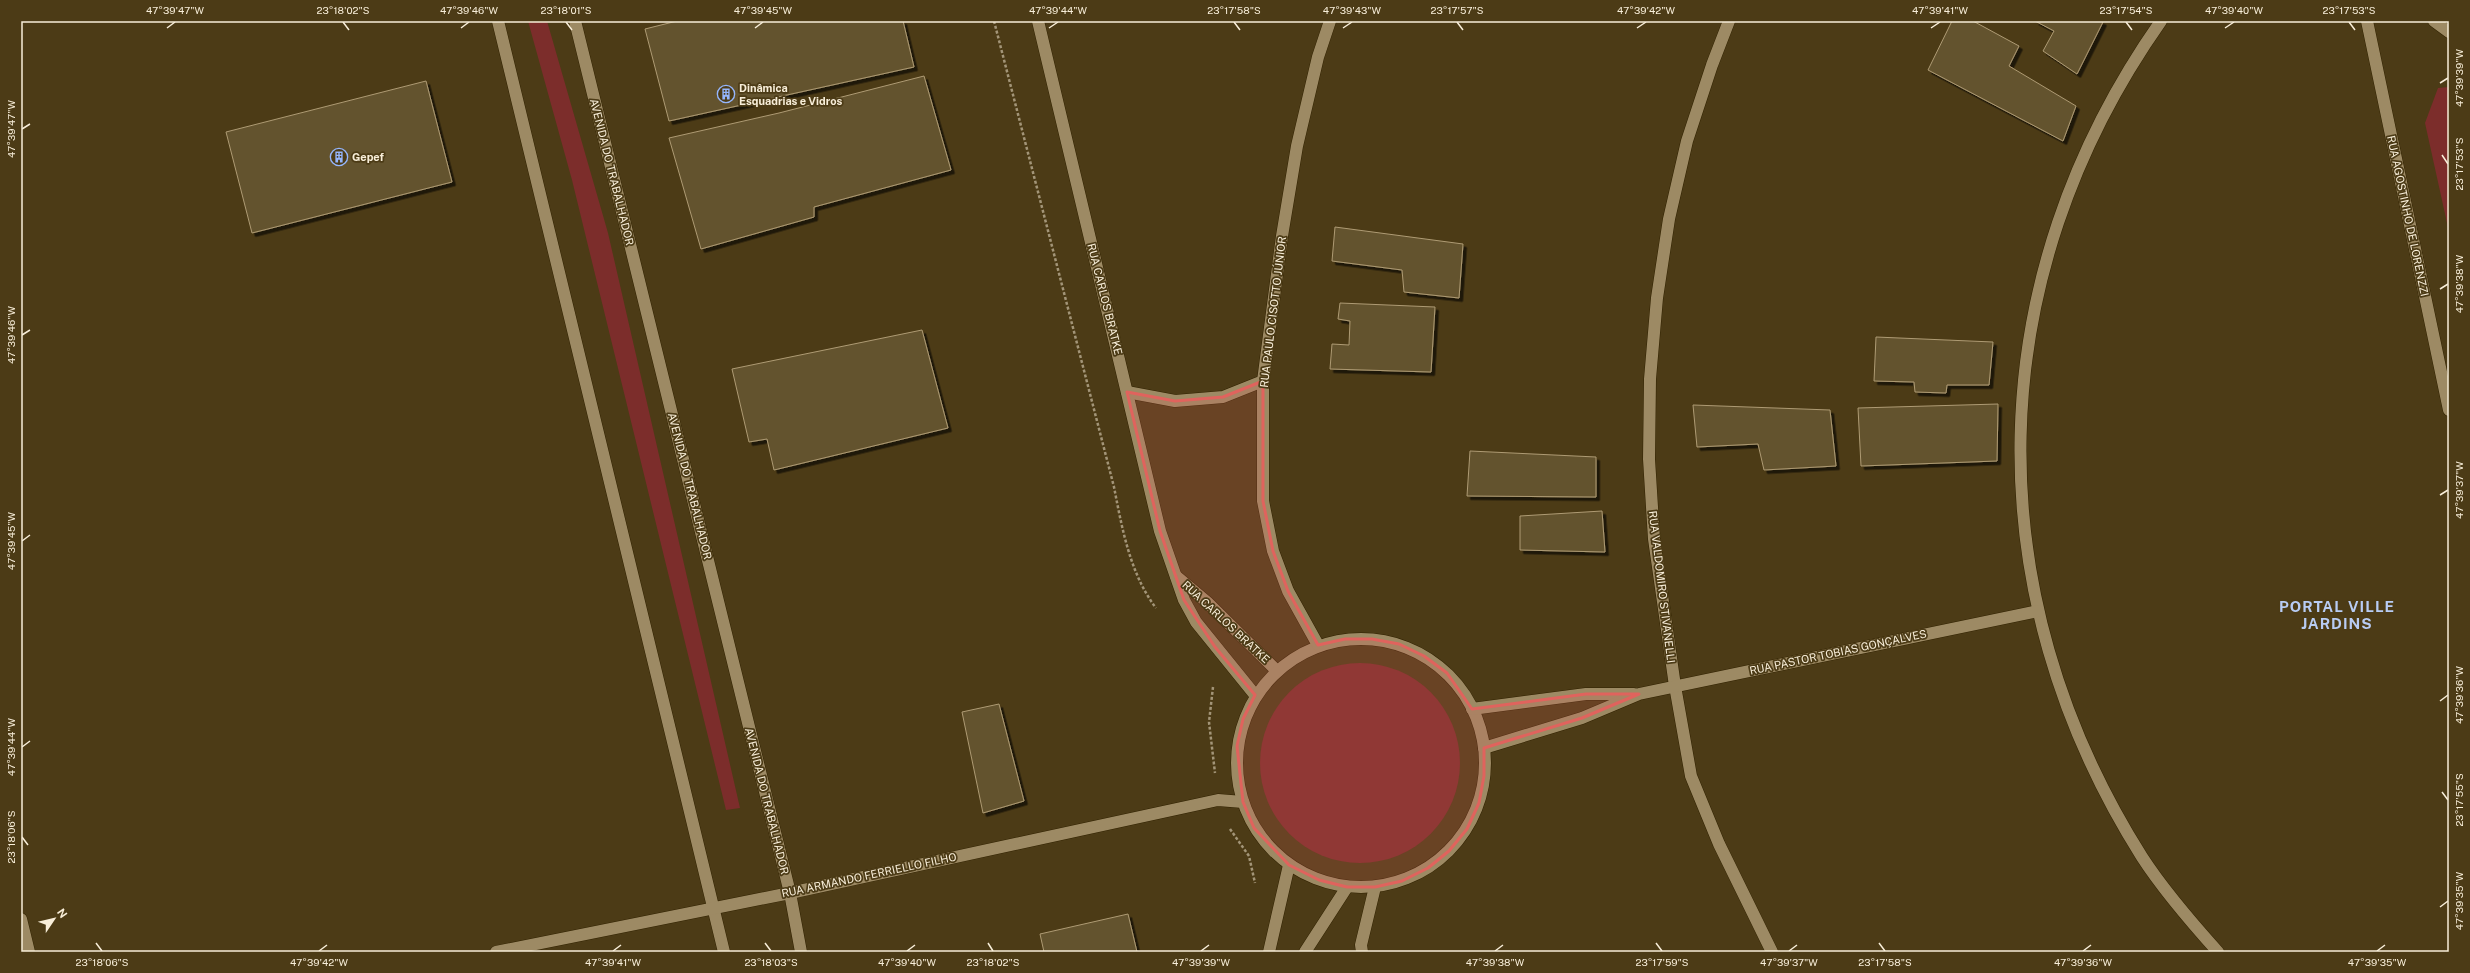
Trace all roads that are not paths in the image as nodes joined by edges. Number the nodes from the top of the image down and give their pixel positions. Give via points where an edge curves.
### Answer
1 (498, 21) edge
2 (575, 21) edge
3 (1038, 21) edge
4 (1330, 21) edge
5 (1729, 21) edge
6 (2161, 21) edge
7 (2367, 21) edge
8 (2434, 21) edge
9 (2449, 32) edge
10 (1263, 381) junction
11 (1127, 392) junction
12 (2449, 410) edge
13 (1175, 575) junction
14 (2038, 611) junction
15 (1318, 645) junction
16 (1276, 670) junction
17 (1675, 686) junction
18 (1639, 694) junction
19 (1255, 695) junction
20 (1472, 709) junction
21 (1484, 748) junction
22 (1243, 802) junction
23 (1289, 865) junction
24 (1347, 887) junction
25 (1375, 887) junction
26 (790, 893) junction
27 (715, 906) junction
28 (21, 920) edge
29 (29, 952) edge
30 (496, 952) edge
31 (724, 952) edge
32 (801, 952) edge
33 (1269, 952) edge
34 (1305, 952) edge
35 (1362, 952) edge
36 (1772, 952) edge
37 (2218, 952) edge

1 - 27 street
2 - 26 street, AVENIDA DO TRABALHADOR
3 - 11 street, RUA CARLOS BRATKE
4 - 10 street, RUA PAULO CISOTTO JÚNIOR via 1318,57 1297,146
5 - 17 street, RUA VALDOMIRO STIVANELLI via 1712,64 1688,141 1669,219 1657,298 1651,372 1649,459 1654,539
6 - 14 street via 2135,58 2103,113 2076,171 2054,231 2038,293 2026,356 2020,420 2020,484 2026,547
7 - 12 street, RUA AGOSTINHO DE LORENZZI
8 - 9 street
10 - 11 street via 1224,397 1175,401
10 - 15 street, RUA PAULO CISOTTO JÚNIOR via 1263,501 1273,551 1288,591
11 - 13 street, RUA CARLOS BRATKE via 1158,524
13 - 16 street, RUA CARLOS BRATKE via 1207,602
13 - 19 street, RUA CARLOS BRATKE via 1196,622
14 - 17 street, RUA PASTOR TOBIAS GONÇALVES
14 - 37 street via 2055,676 2076,732 2109,800 2143,858 2183,913
15 - 16 street
15 - 20 street via 1345,639 1372,639 1399,644 1424,656 1447,673 1465,695
16 - 19 street
17 - 18 street, RUA PASTOR TOBIAS GONÇALVES
17 - 36 street, RUA VALDOMIRO STIVANELLI via 1691,776 1719,844
18 - 20 street, RUA PASTOR TOBIAS GONÇALVES via 1586,694
18 - 21 street, RUA PASTOR TOBIAS GONÇALVES via 1582,718
19 - 22 street via 1243,719 1237,746
20 - 21 street
21 - 25 street via 1484,776 1479,803 1467,829 1449,851 1428,868 1402,881
22 - 23 street via 1254,828 1271,850
22 - 26 street, RUA ARMANDO FERRIELLO FILHO via 1218,800
23 - 24 street via 1319,880
23 - 33 street
24 - 25 street
24 - 34 street
25 - 35 street via 1361,945
26 - 27 street, RUA ARMANDO FERRIELLO FILHO
26 - 32 street, AVENIDA DO TRABALHADOR
27 - 30 street, RUA ARMANDO FERRIELLO FILHO
27 - 31 street
28 - 29 street

